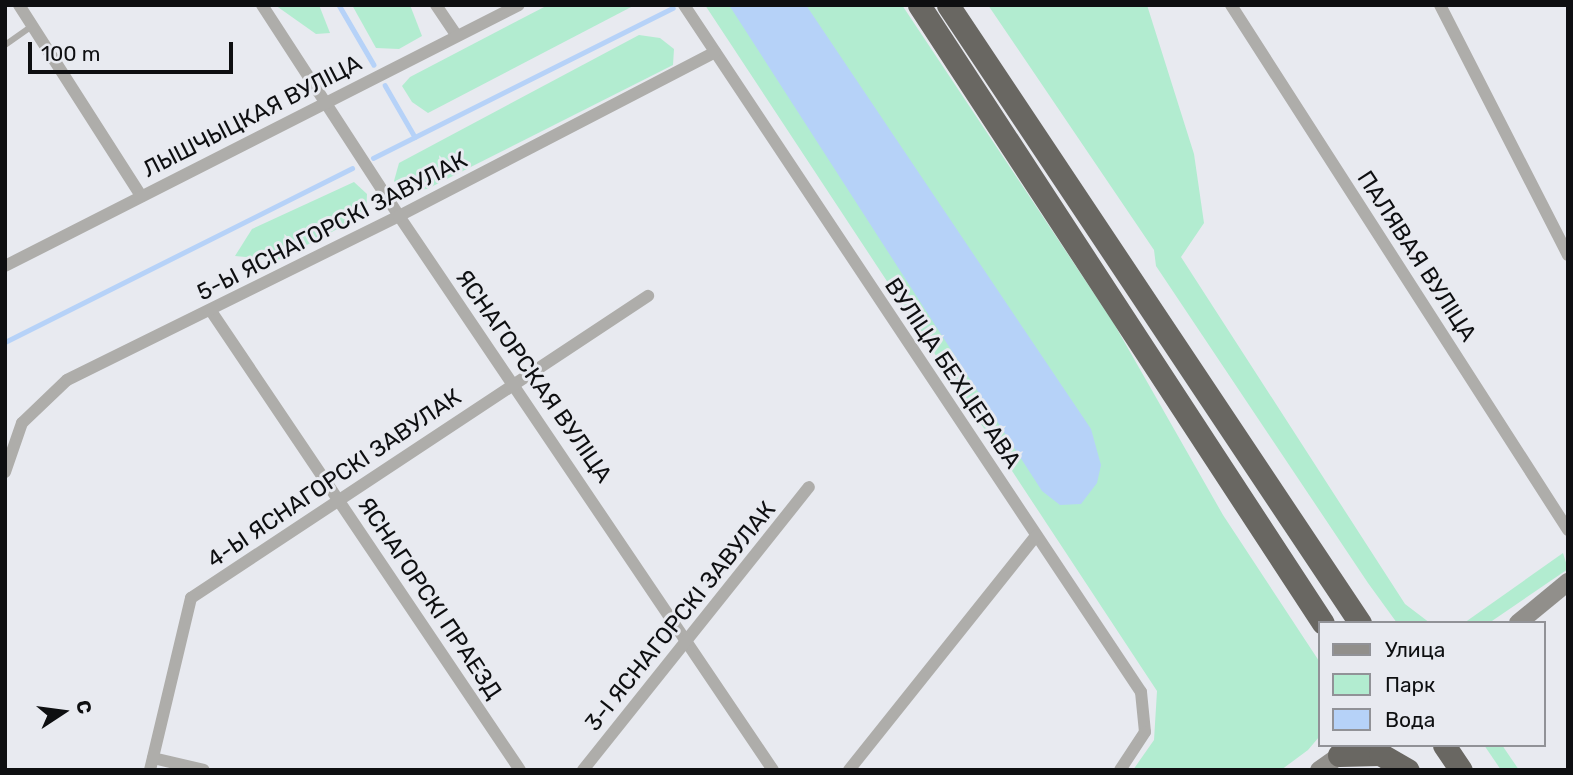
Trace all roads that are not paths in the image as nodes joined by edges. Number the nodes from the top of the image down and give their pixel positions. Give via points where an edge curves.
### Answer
1 (19, 5) edge
2 (262, 5) edge
3 (436, 5) edge
4 (519, 5) edge
5 (684, 5) edge
6 (919, 5) edge
7 (948, 5) edge
8 (1231, 5) edge
9 (1440, 5) edge
10 (32, 26) junction
11 (457, 36) junction
12 (5, 45) edge
13 (715, 52) junction
14 (325, 103) junction
15 (141, 196) junction
16 (399, 216) junction
17 (1568, 255) edge
18 (5, 266) edge
19 (648, 296) dead end
20 (211, 311) junction
21 (513, 385) junction
22 (5, 472) edge
23 (809, 487) dead end
24 (337, 499) junction
25 (1568, 530) edge
26 (1036, 536) junction
27 (1568, 582) edge
28 (1346, 602) junction
29 (1532, 608) junction
30 (1321, 621) edge
31 (1359, 621) edge
32 (1365, 621) edge
33 (1508, 621) edge
34 (1520, 621) edge
35 (687, 643) junction
36 (1405, 747) edge
37 (1445, 747) edge
38 (1459, 747) edge
39 (1343, 749) edge
40 (152, 764) edge
41 (204, 770) edge
42 (520, 770) edge
43 (583, 770) edge
44 (773, 770) edge
45 (849, 770) edge
46 (1120, 770) edge
47 (1303, 770) edge
48 (1319, 770) edge
49 (1408, 770) edge
50 (1421, 770) edge
51 (1461, 770) edge
52 (1470, 770) edge

1 - 10 street
2 - 14 street, ЯСНАГОРСКАЯ ВУЛІЦА
3 - 11 street
4 - 11 street, ЛЫШЧЫЦКАЯ ВУЛІЦА
5 - 13 street, ВУЛІЦА БЕХЦЕРАВА
6 - 30 highway
7 - 28 highway
8 - 25 street, ПАЛЯВАЯ ВУЛІЦА
9 - 17 street
10 - 12 lane
10 - 15 street
11 - 14 street, ЛЫШЧЫЦКАЯ ВУЛІЦА
13 - 16 street, 5-Ы ЯСНАГОРСКІ ЗАВУЛАК
13 - 26 street, ВУЛІЦА БЕХЦЕРАВА
14 - 15 street, ЛЫШЧЫЦКАЯ ВУЛІЦА
14 - 16 street, ЯСНАГОРСКАЯ ВУЛІЦА
15 - 18 street, ЛЫШЧЫЦКАЯ ВУЛІЦА
16 - 20 street, 5-Ы ЯСНАГОРСКІ ЗАВУЛАК
16 - 21 street, ЯСНАГОРСКАЯ ВУЛІЦА
19 - 21 street, 4-Ы ЯСНАГОРСКІ ЗАВУЛАК
20 - 22 street, 5-Ы ЯСНАГОРСКІ ЗАВУЛАК via 67,380 22,423
20 - 24 street, ЯСНАГОРСКІ ПРАЕЗД
21 - 24 street, 4-Ы ЯСНАГОРСКІ ЗАВУЛАК
21 - 35 street, ЯСНАГОРСКАЯ ВУЛІЦА
23 - 35 street, 3-І ЯСНАГОРСКІ ЗАВУЛАК
24 - 40 street, 4-Ы ЯСНАГОРСКІ ЗАВУЛАК via 191,598
24 - 42 street, ЯСНАГОРСКІ ПРАЕЗД
26 - 45 street
26 - 46 street, ВУЛІЦА БЕХЦЕРАВА via 1141,692 1145,732
27 - 29 street
28 - 31 highway
28 - 32 highway
29 - 33 street
29 - 34 street
35 - 43 street, 3-І ЯСНАГОРСКІ ЗАВУЛАК
35 - 44 street, ЯСНАГОРСКАЯ ВУЛІЦА
36 - 50 highway
37 - 51 highway
38 - 52 highway
39 - 47 street
39 - 48 street
39 - 49 highway via 1380,754
40 - 41 street

